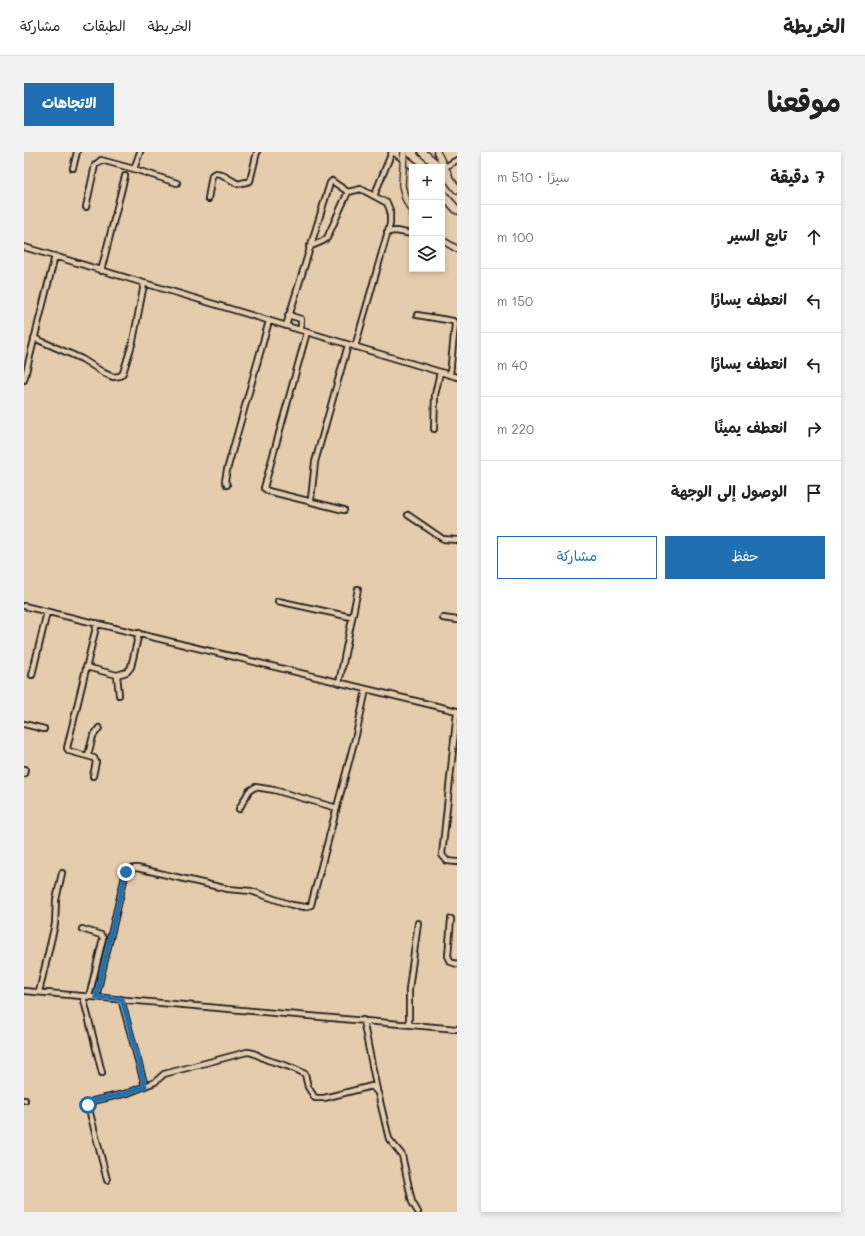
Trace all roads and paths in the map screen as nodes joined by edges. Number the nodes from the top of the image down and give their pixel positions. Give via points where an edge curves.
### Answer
1 (77, 152) edge
2 (140, 152) edge
3 (257, 152) edge
4 (394, 152) edge
5 (404, 152) edge
6 (422, 152) edge
7 (437, 152) edge
8 (457, 160) edge
9 (411, 164) edge
10 (437, 164) edge
11 (441, 164) edge
12 (445, 166) edge
13 (73, 168) dead end
14 (134, 169) junction
15 (445, 172) edge
16 (125, 176) dead end
17 (177, 183) dead end
18 (457, 189) edge
19 (348, 192) junction
20 (374, 196) junction
21 (445, 196) edge
22 (208, 199) dead end
23 (409, 206) edge
24 (86, 207) dead end
25 (457, 210) edge
26 (387, 232) junction
27 (409, 233) edge
28 (445, 242) edge
29 (24, 247) edge
30 (309, 247) junction
31 (457, 249) edge
32 (55, 256) junction
33 (101, 271) junction
34 (144, 284) junction
35 (288, 315) junction
36 (417, 315) dead end
37 (270, 321) junction
38 (286, 326) junction
39 (301, 330) junction
40 (307, 332) junction
41 (34, 338) junction
42 (348, 345) junction
43 (355, 347) junction
44 (440, 372) junction
45 (450, 375) junction
46 (457, 377) edge
47 (24, 380) edge
48 (434, 429) dead end
49 (227, 485) dead end
50 (312, 502) junction
51 (344, 510) dead end
52 (408, 515) dead end
53 (457, 540) edge
54 (358, 589) dead end
55 (278, 602) dead end
56 (24, 606) edge
57 (47, 612) junction
58 (351, 617) junction
59 (443, 618) dead end
60 (457, 620) edge
61 (97, 623) junction
62 (139, 633) junction
63 (86, 667) junction
64 (118, 674) junction
65 (32, 675) dead end
66 (339, 683) junction
67 (366, 690) junction
68 (119, 696) dead end
69 (457, 712) edge
70 (24, 724) edge
71 (98, 728) dead end
72 (44, 729) dead end
73 (88, 755) junction
74 (93, 776) dead end
75 (337, 808) junction
76 (239, 809) dead end
77 (457, 862) edge
78 (62, 873) dead end
79 (452, 919) dead end
80 (418, 923) dead end
81 (82, 929) dead end
82 (457, 964) edge
83 (24, 991) edge
84 (39, 992) junction
85 (83, 996) junction
86 (89, 997) junction
87 (96, 997) junction
88 (122, 999) junction
89 (363, 1020) junction
90 (409, 1024) junction
91 (457, 1029) edge
92 (102, 1073) dead end
93 (145, 1086) junction
94 (378, 1093) junction
95 (107, 1180) dead end
96 (418, 1212) edge

1 - 13 street
2 - 14 street
3 - 22 street via 250,181 238,184 220,174 214,174
4 - 9 highway
4 - 20 street
5 - 23 main road, bridge via 402,185
6 - 10 highway
7 - 11 main road
8 - 12 street
14 - 17 street
14 - 24 street via 98,161
15 - 18 highway
16 - 33 street
19 - 20 street via 361,189
19 - 30 street via 327,238
19 - 30 street via 335,182 330,183
20 - 26 street via 389,206 390,224
21 - 25 highway
26 - 27 street
26 - 43 street
28 - 31 main road
29 - 32 street
30 - 35 street
32 - 33 street
32 - 41 street
33 - 34 street
34 - 37 street
34 - 41 street via 133,341 120,376 113,377 82,359
35 - 38 street
35 - 39 street via 301,319
36 - 45 street via 453,321 456,324
37 - 38 street
37 - 49 street via 226,470
38 - 39 street
39 - 40 street
40 - 42 street
40 - 50 street via 264,488
41 - 47 street
42 - 43 street
42 - 50 street via 315,462
43 - 44 street
44 - 45 street
44 - 48 street via 435,395
45 - 46 street
50 - 51 street
52 - 53 street via 443,539
54 - 58 street
55 - 58 street
56 - 57 street
57 - 61 street
57 - 65 street
58 - 66 street
59 - 60 street
61 - 62 street
61 - 63 street
62 - 64 street via 129,670
62 - 66 street
63 - 64 street
63 - 73 street via 67,748 69,751
64 - 68 street
66 - 67 street
67 - 69 street
67 - 75 street
69 - 77 street via 442,856 447,861
70 - 72 street
71 - 73 street
73 - 74 street via 96,762
75 - 76 street via 255,787 249,791
75 - 87 street via 310,906 286,903 246,890 228,889 137,868 129,869 125,876
78 - 84 street via 56,900 55,924
79 - 82 street via 448,956 451,962
80 - 90 street via 409,990
81 - 86 street via 103,938
83 - 84 street
84 - 85 street
85 - 86 street
85 - 92 street
86 - 87 street
87 - 88 street
88 - 89 street
88 - 93 street
89 - 90 street
89 - 94 street
90 - 91 street
93 - 94 street via 164,1074 252,1052 305,1074 308,1087 315,1098 372,1086
93 - 95 street via 128,1093 93,1101 88,1105
94 - 96 street via 390,1139 402,1155 412,1202

